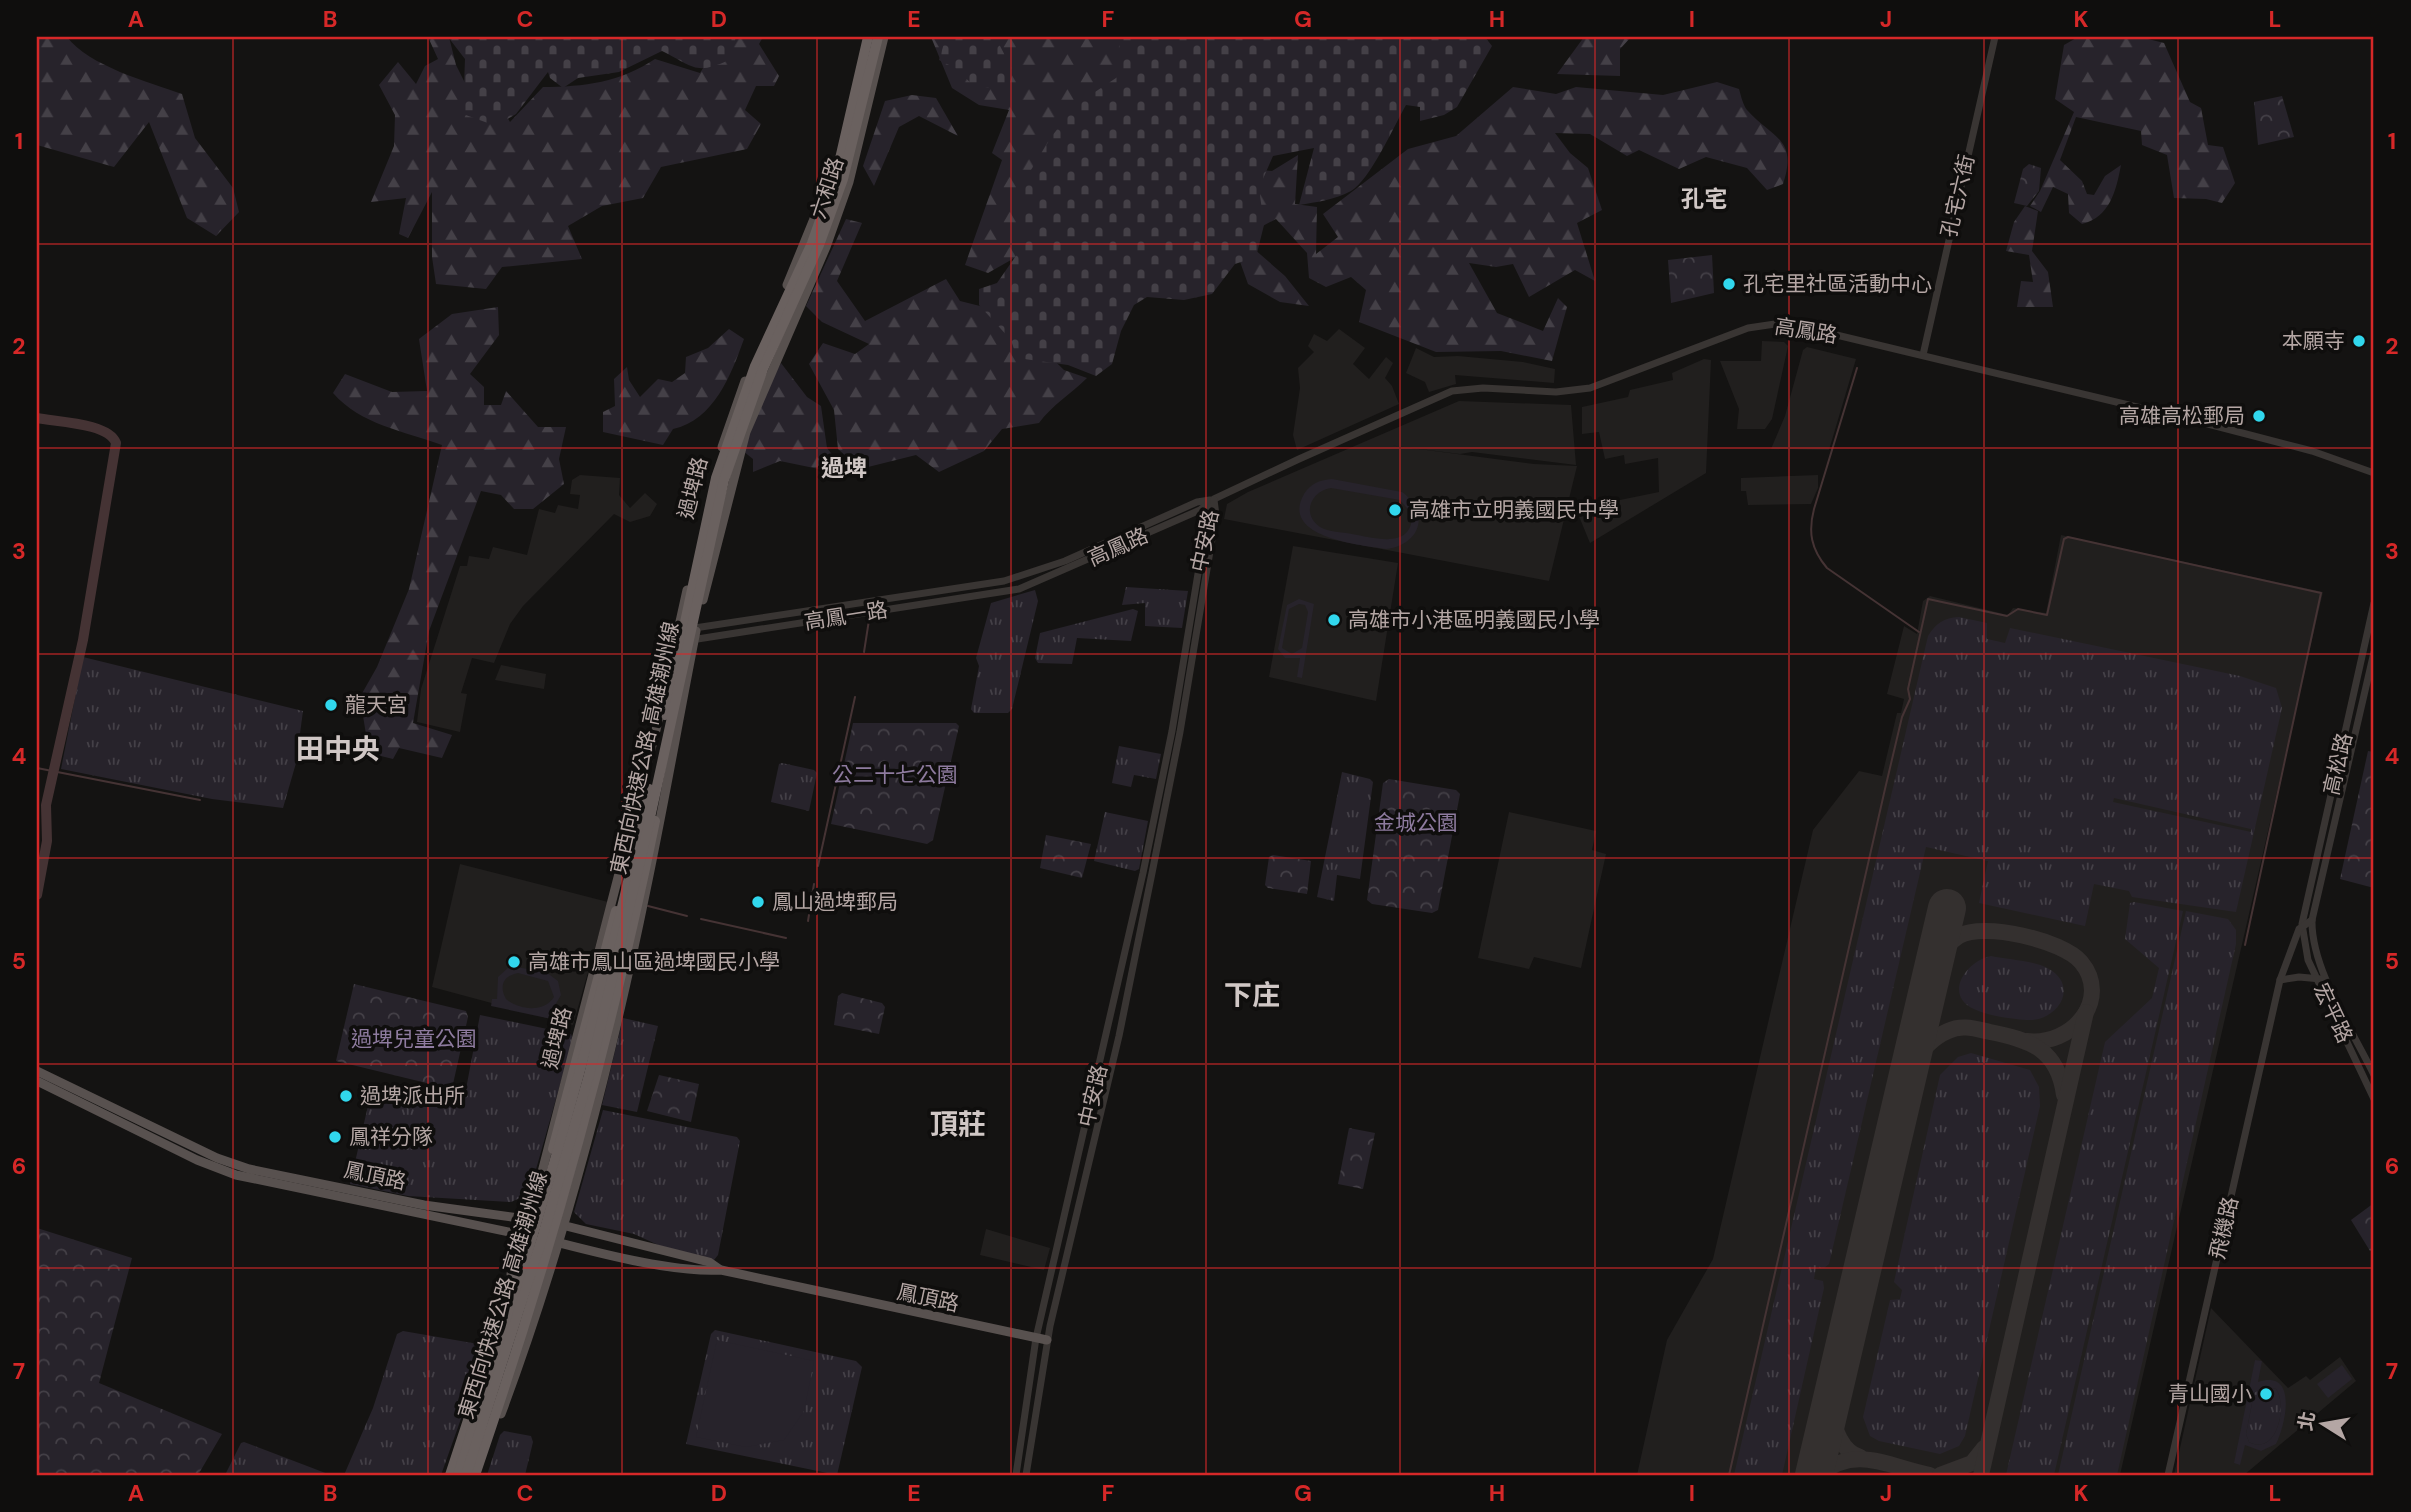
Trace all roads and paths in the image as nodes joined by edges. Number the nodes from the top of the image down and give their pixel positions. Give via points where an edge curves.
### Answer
1 (866, 37) edge
2 (878, 37) edge
3 (884, 37) edge
4 (1995, 37) edge
5 (769, 324) joint
6 (782, 344) joint
7 (1923, 355) junction
8 (2374, 473) edge
9 (1214, 499) junction
10 (1017, 578) joint
11 (1020, 589) joint
12 (2374, 603) edge
13 (697, 627) junction
14 (677, 632) junction
15 (694, 639) junction
16 (674, 646) junction
17 (2374, 652) edge
18 (654, 782) junction
19 (2312, 920) junction
20 (2302, 924) junction
21 (2317, 979) junction
22 (2280, 980) junction
23 (2328, 980) junction
24 (37, 1071) edge
25 (2374, 1075) edge
26 (37, 1081) edge
27 (2374, 1099) edge
28 (531, 1219) junction
29 (560, 1225) junction
30 (526, 1236) junction
31 (555, 1242) junction
32 (721, 1270) junction
33 (1036, 1338) junction
34 (1047, 1340) junction
35 (445, 1475) edge
36 (450, 1475) edge
37 (458, 1475) edge
38 (466, 1475) edge
39 (477, 1475) edge
40 (1016, 1475) edge
41 (1026, 1475) edge
42 (2168, 1475) edge

1 - 5 main road, 六和路 via 831,174
1 - 18 highway, 東西向快速公路 高雄潮州線, bridge via 836,176 755,366 716,478
2 - 18 highway, 東西向快速公路 高雄潮州線, bridge via 843,180 810,267 763,369 723,480
3 - 6 main road, 六和路 via 849,182
4 - 7 street, 孔宅六街
5 - 14 main road, 過埤路 via 730,416
6 - 13 main road, 過埤路 via 746,432
7 - 8 street, 高鳳路 via 2276,441
7 - 9 street, 高鳳路 via 1798,327 1748,328 1590,388 1452,391
9 - 10 street, 高鳳路 via 1197,502
9 - 11 street, 高鳳路 via 1199,510
9 - 33 street, 中安路 via 1145,860
9 - 34 street, 中安路 via 1216,514 1152,873 1119,1036
10 - 13 street, 高鳳一路
11 - 15 street, 高鳳一路
12 - 20 street, 高松路
13 - 14 street, 高鳳一路
13 - 15 main road, 過埤路
14 - 16 main road, 過埤路
15 - 16 street, 高鳳一路
15 - 29 main road, 過埤路 via 619,1014
16 - 28 main road, 過埤路
17 - 19 street, 高松路
18 - 28 highway, bridge
18 - 29 highway, bridge via 655,817 630,941
18 - 37 highway, 東西向快速公路 高雄潮州線, bridge via 581,1073
18 - 38 highway, 東西向快速公路 高雄潮州線, bridge via 589,1075
19 - 20 street
19 - 23 street, 宏平路 via 2313,946
20 - 21 street, 宏平路 via 2304,947
20 - 22 street, 飛機路
21 - 22 street
21 - 23 street
21 - 27 street, 宏平路
22 - 42 street, 飛機路
23 - 25 street, 宏平路
24 - 28 main road, 鳳頂路 via 249,1169 424,1205
26 - 30 main road, 鳳頂路 via 236,1175
28 - 29 main road, 鳳頂路
28 - 30 highway
29 - 31 highway
29 - 32 main road, 鳳頂路 via 709,1262
30 - 31 main road, 鳳頂路
30 - 35 main road
30 - 36 highway
31 - 32 main road, 鳳頂路
31 - 39 highway
31 - 39 main road via 523,1353
32 - 33 main road, 鳳頂路
33 - 34 main road, 鳳頂路
33 - 40 street, 中安路
34 - 41 street, 中安路

